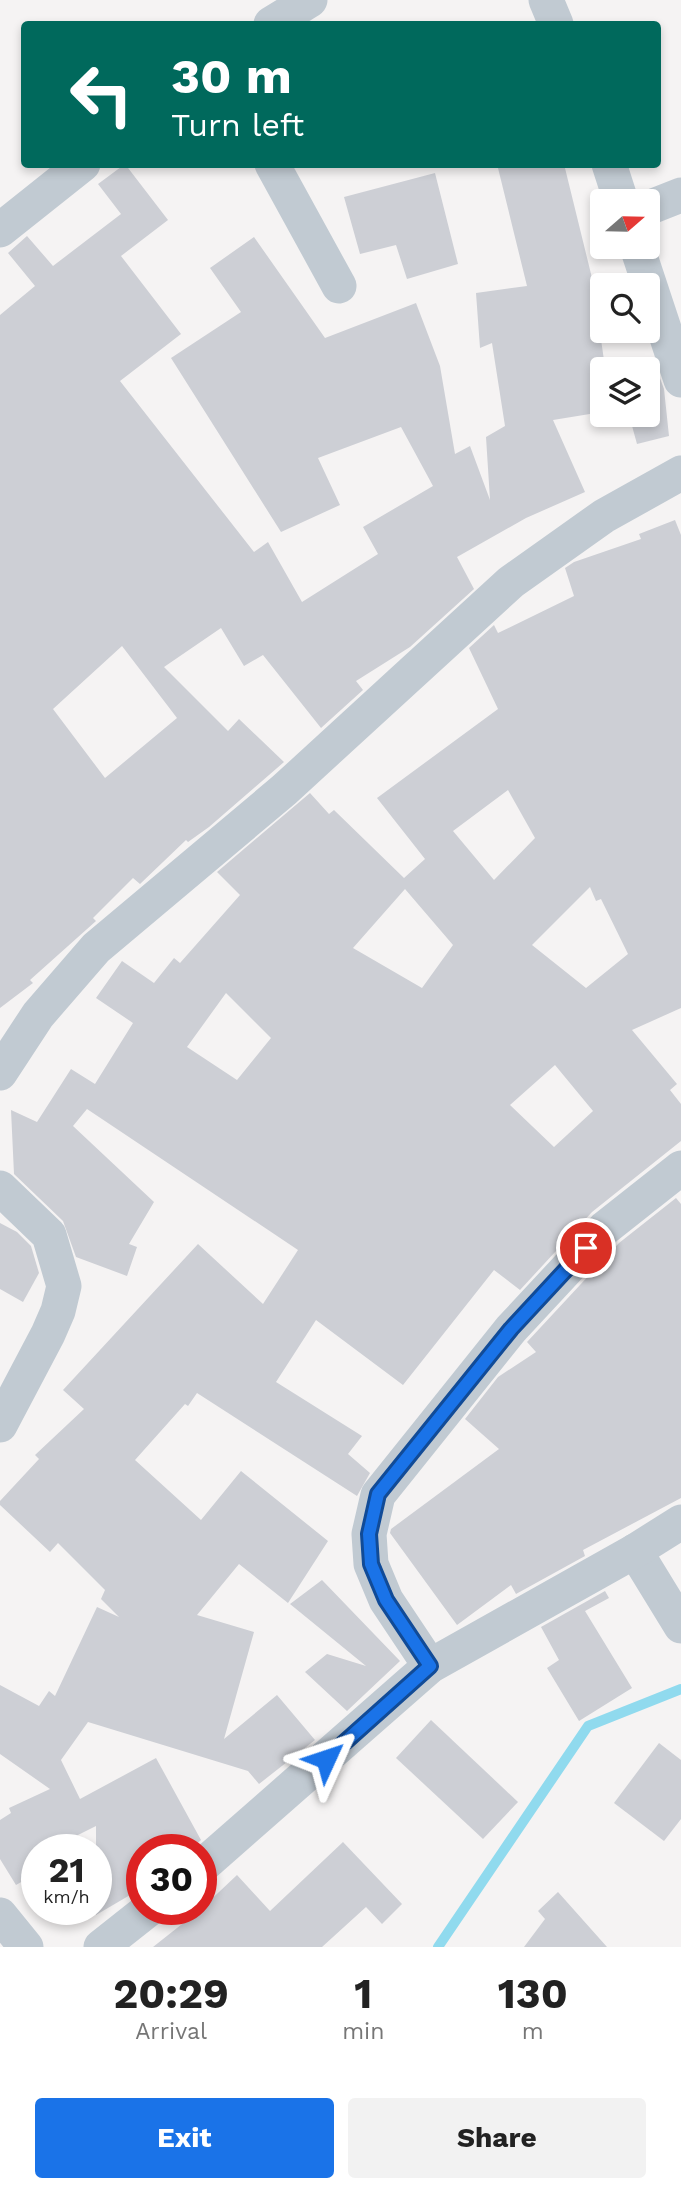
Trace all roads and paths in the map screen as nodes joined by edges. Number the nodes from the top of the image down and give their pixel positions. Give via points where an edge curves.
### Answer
1 (310, 0) edge
2 (546, 0) edge
3 (276, 21) edge
4 (555, 21) edge
5 (78, 168) edge
6 (274, 168) edge
7 (610, 168) edge
8 (617, 189) edge
9 (681, 195) edge
10 (660, 203) edge
11 (0, 230) edge
12 (641, 259) edge
13 (339, 286) dead end
14 (681, 380) edge
15 (681, 473) edge
16 (0, 1073) edge
17 (681, 1168) edge
18 (0, 1188) edge
19 (2, 1417) edge
20 (681, 1522) edge
21 (635, 1551) junction
22 (681, 1626) edge
23 (430, 1666) junction
24 (217, 1853) edge
25 (0, 1915) edge
26 (129, 1925) edge
27 (26, 1947) edge
28 (101, 1947) edge

1 - 3 street
2 - 4 street
5 - 11 street
6 - 13 street
7 - 8 street
9 - 10 street
12 - 14 street
15 - 16 street via 604,516 510,582 284,790 96,948 38,1015
17 - 23 street via 595,1238 511,1329 378,1494 369,1534 371,1564 386,1600
18 - 19 street via 49,1235 64,1286 48,1334
20 - 21 street
21 - 22 street
21 - 23 street
23 - 24 street
25 - 27 street
26 - 28 street

